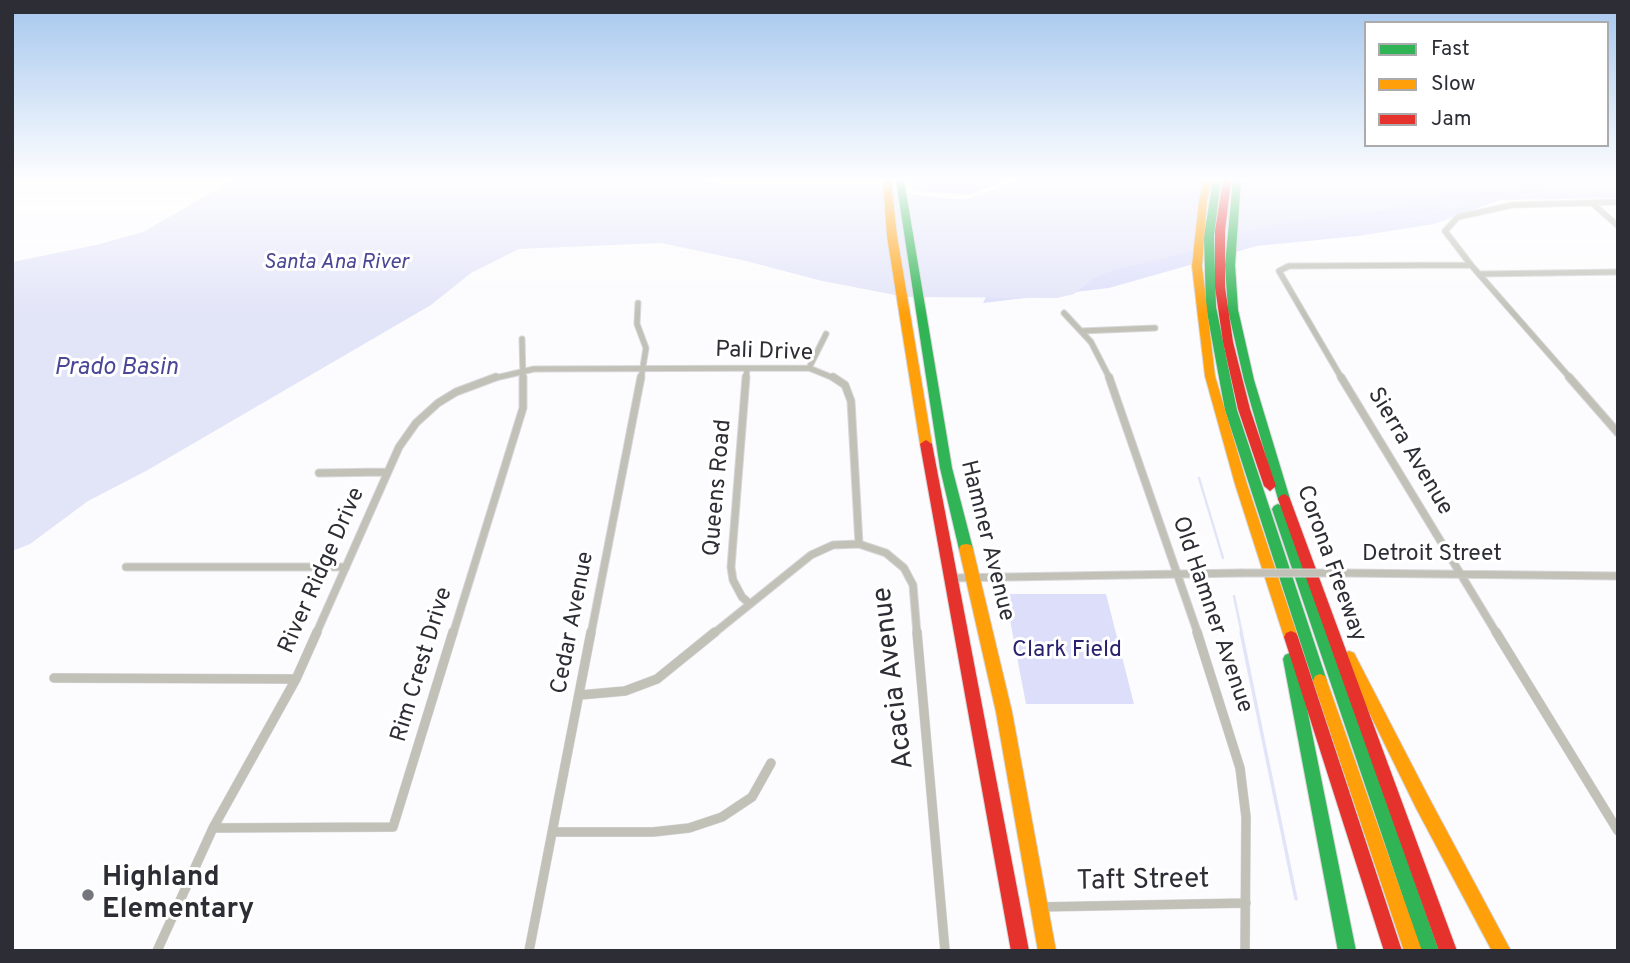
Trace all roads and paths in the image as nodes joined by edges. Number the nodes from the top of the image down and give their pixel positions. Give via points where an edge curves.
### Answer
1 (893, 225) edge
2 (907, 225) edge
3 (1207, 225) edge
4 (1211, 225) edge
5 (1221, 225) edge
6 (1227, 225) edge
7 (1451, 225) edge
8 (1214, 265) junction
9 (1471, 265) junction
10 (1618, 272) edge
11 (1479, 274) junction
12 (638, 303) dead end
13 (1064, 313) dead end
14 (1155, 328) dead end
15 (1081, 331) junction
16 (826, 334) dead end
17 (522, 339) dead end
18 (809, 368) junction
19 (643, 369) junction
20 (747, 369) junction
21 (522, 371) junction
22 (1618, 433) edge
23 (387, 472) junction
24 (319, 473) dead end
25 (859, 544) junction
26 (126, 567) dead end
27 (346, 567) junction
28 (1177, 574) junction
29 (1460, 574) junction
30 (1618, 576) edge
31 (951, 578) junction
32 (972, 578) junction
33 (1277, 595) junction
34 (1320, 598) junction
35 (750, 604) junction
36 (54, 678) dead end
37 (296, 679) junction
38 (580, 695) junction
39 (771, 763) dead end
40 (213, 828) junction
41 (1618, 831) edge
42 (552, 832) junction
43 (1246, 903) junction
44 (1040, 907) junction
45 (157, 951) edge
46 (529, 951) edge
47 (945, 951) edge
48 (1020, 951) edge
49 (1047, 951) edge
50 (1245, 951) edge
51 (1347, 951) edge
52 (1393, 951) edge
53 (1413, 951) edge
54 (1430, 951) edge
55 (1448, 951) edge
56 (1502, 951) edge

1 - 31 main road, Hamner Avenue
2 - 32 main road, Hamner Avenue via 946,468
3 - 8 main road, Corona Freeway
4 - 8 main road
5 - 8 main road
6 - 8 main road, Corona Freeway
7 - 9 street via 1446,231
8 - 33 main road, Corona Freeway via 1210,376
8 - 34 main road, Corona Freeway via 1233,310 1280,487
8 - 53 main road via 1211,307 1231,410
8 - 54 main road via 1244,409
9 - 11 street
9 - 29 street, Sierra Avenue via 1289,266 1279,271
10 - 11 street
11 - 22 street
12 - 19 street, Cedar Avenue via 637,324 646,348
13 - 15 street, Old Hamner Avenue
14 - 15 street
15 - 28 street, Old Hamner Avenue via 1115,388
16 - 18 street
17 - 21 street, Rim Crest Drive
18 - 20 street, Pali Drive
18 - 25 street, Pali Drive via 830,375 849,393
19 - 20 street, Pali Drive
19 - 21 street, River Ridge Drive
19 - 38 street, Cedar Avenue
20 - 35 street, Queens Road via 731,567 733,580
21 - 23 street, River Ridge Drive via 478,382 438,403 416,423
21 - 40 street, Rim Crest Drive via 523,408 393,827
23 - 24 street
23 - 27 street, River Ridge Drive
25 - 35 street via 833,545 811,555
25 - 47 street, Acacia Avenue via 886,554 904,568 913,585
26 - 27 street
27 - 37 street, River Ridge Drive
28 - 29 street, Detroit Street, bridge
28 - 32 street, Detroit Street
28 - 43 street, Old Hamner Avenue via 1240,768 1246,817
29 - 30 street, Detroit Street
29 - 41 street, Sierra Avenue
31 - 32 street, Detroit Street
31 - 48 main road, Hamner Avenue
32 - 44 main road, Hamner Avenue via 1004,712
33 - 51 main road
33 - 52 main road, Corona Freeway
34 - 55 main road, Corona Freeway
34 - 56 main road
35 - 38 street via 657,679 625,691
36 - 37 street
37 - 40 street, River Ridge Drive
38 - 42 street, Cedar Avenue
39 - 42 street via 752,797 722,817 689,828
40 - 45 street, River Ridge Drive
42 - 46 street, Cedar Avenue
43 - 44 street, Taft Street
43 - 50 street, Old Hamner Avenue
44 - 49 main road, Hamner Avenue

